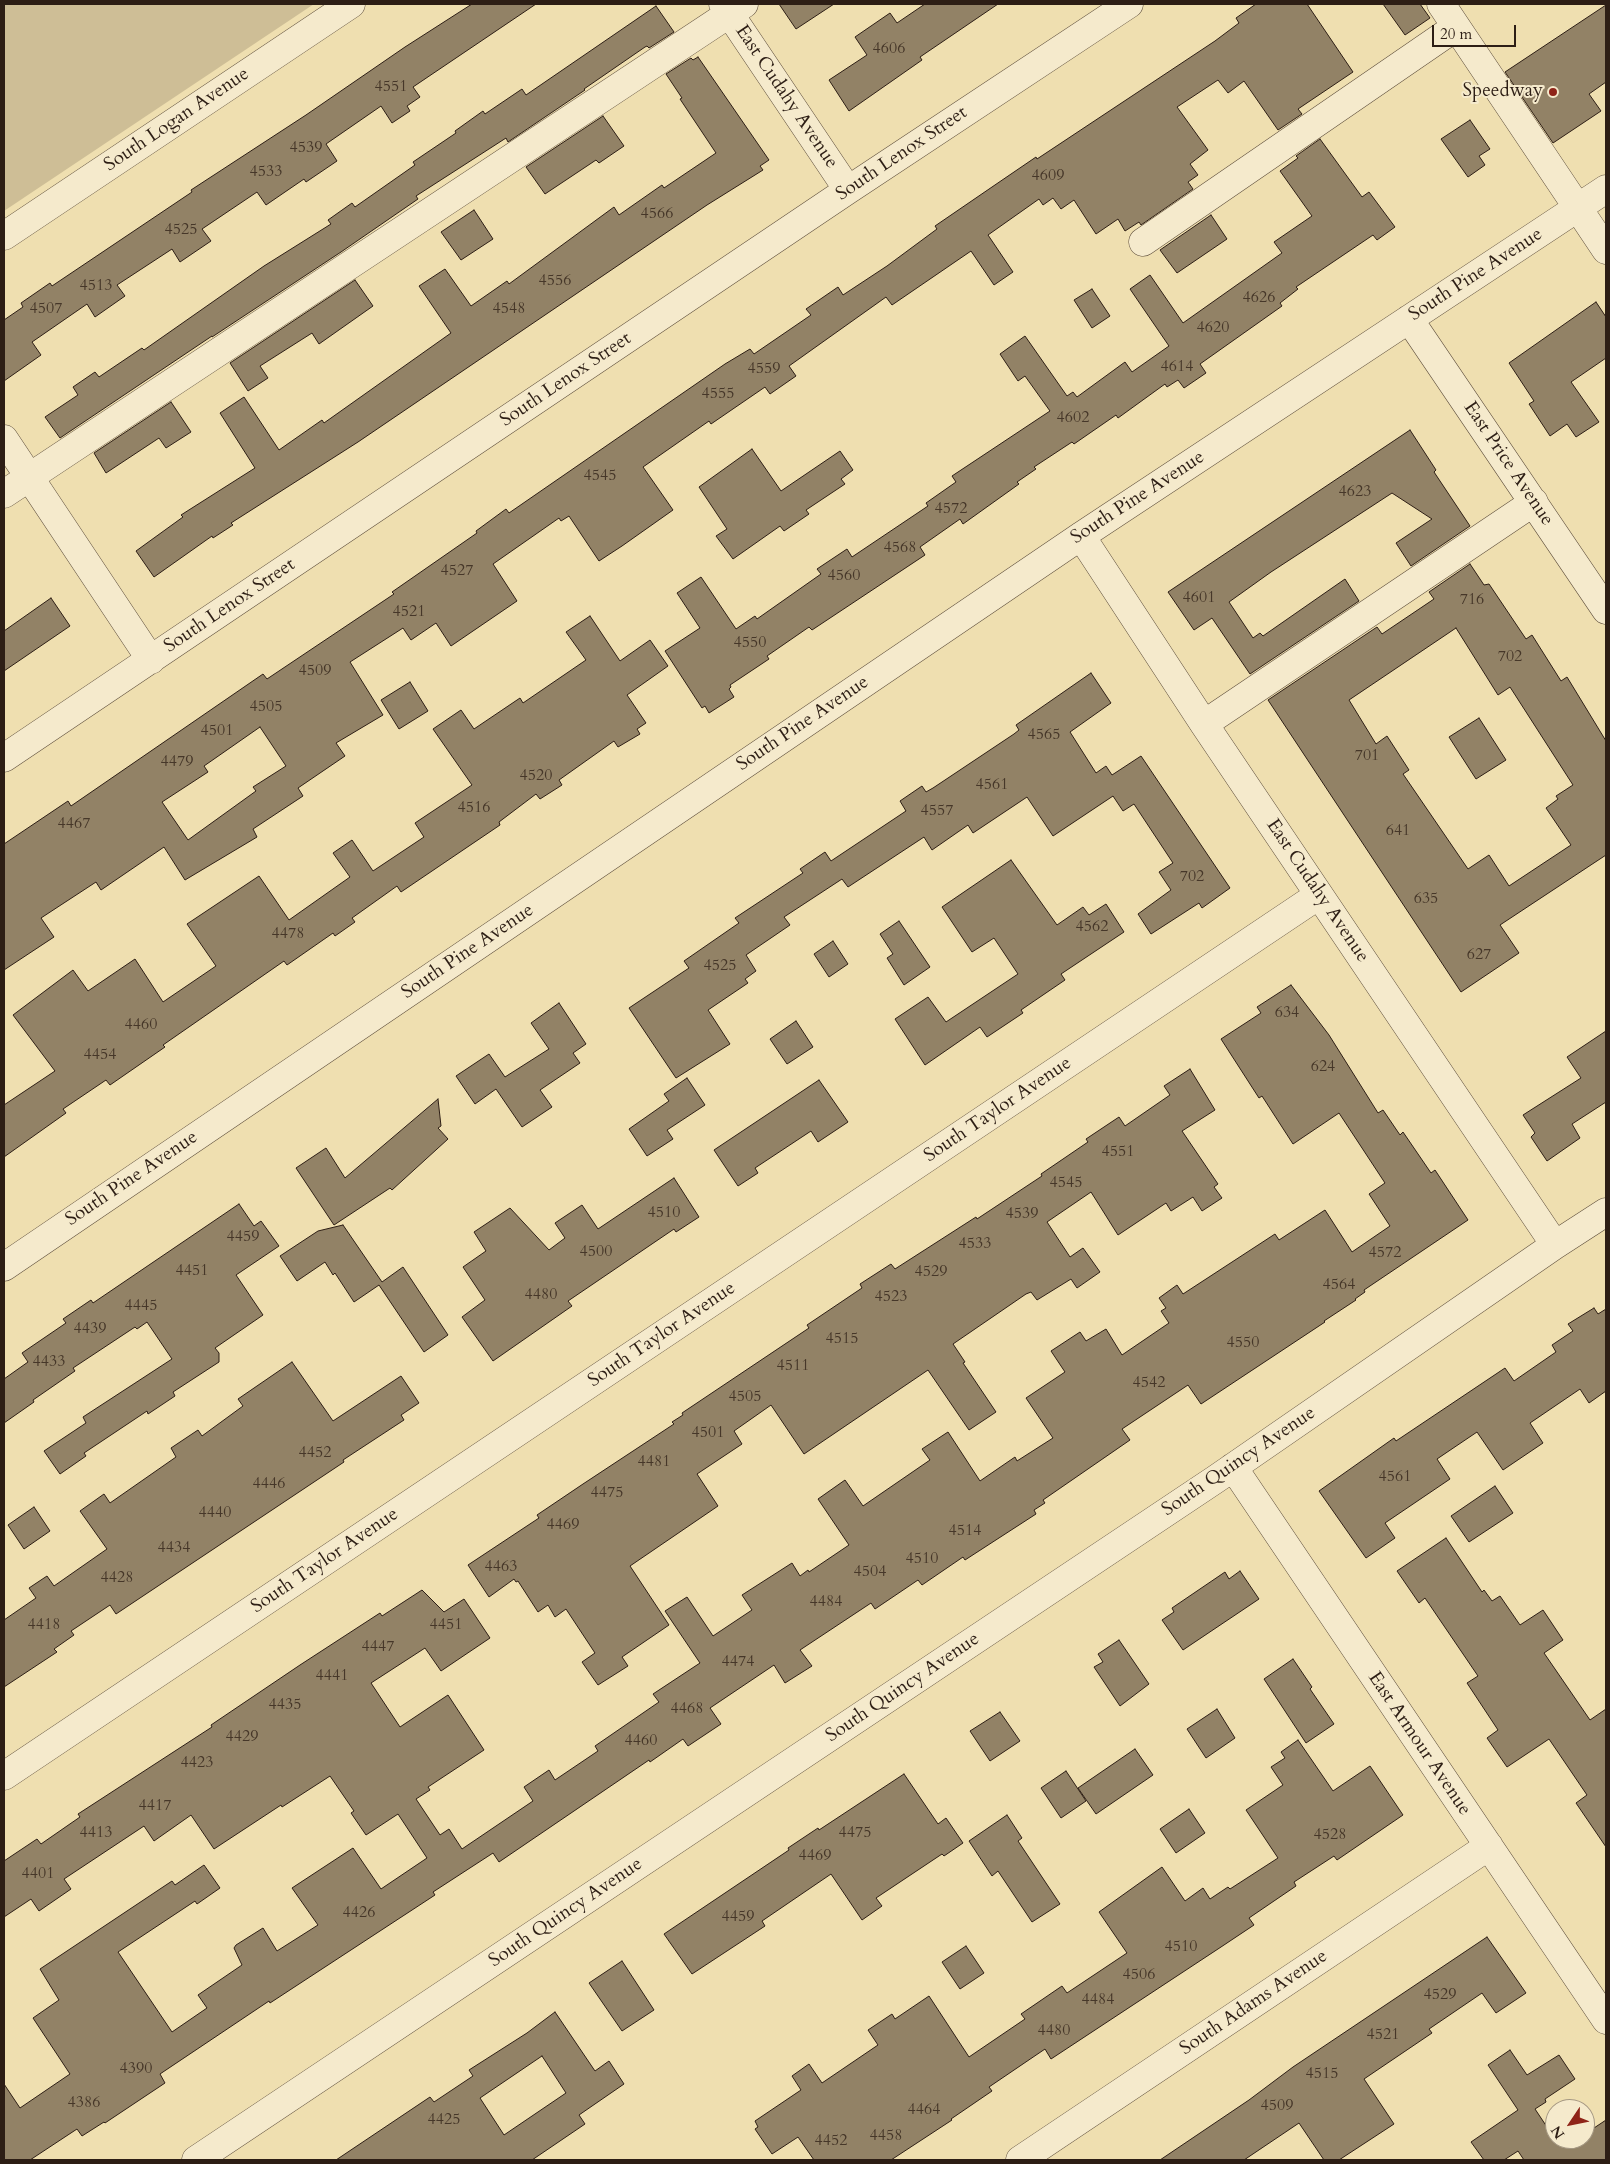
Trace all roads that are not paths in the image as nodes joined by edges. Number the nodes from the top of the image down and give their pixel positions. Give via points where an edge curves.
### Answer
1 (351, 4) edge
2 (1129, 4) edge
3 (1441, 4) edge
4 (732, 7) edge
5 (1456, 27) junction
6 (1606, 189) edge
7 (848, 190) junction
8 (1578, 208) junction
9 (4, 236) edge
10 (1143, 242) dead end
11 (1606, 250) edge
12 (1410, 319) junction
13 (4, 439) edge
14 (29, 477) junction
15 (4, 494) edge
16 (1534, 502) junction
17 (1081, 536) junction
18 (1606, 610) edge
19 (151, 660) junction
20 (1204, 724) junction
21 (4, 758) edge
22 (1319, 895) junction
23 (1606, 1212) edge
24 (1555, 1245) junction
25 (4, 1267) edge
26 (1233, 1467) junction
27 (4, 1776) edge
28 (1489, 1846) junction
29 (1606, 2020) edge
30 (196, 2160) edge
31 (1020, 2160) edge

1 - 9 street, South Logan Avenue
2 - 7 street, South Lenox Street
3 - 5 street
4 - 7 street, East Cudahy Avenue
4 - 14 street
5 - 8 street
5 - 10 street
6 - 8 street, South Pine Avenue
7 - 19 street, South Lenox Street
8 - 11 street
8 - 12 street, South Pine Avenue
12 - 16 street, East Price Avenue
12 - 17 street, South Pine Avenue
13 - 14 street
14 - 15 street
14 - 19 street
16 - 18 street, East Price Avenue
16 - 20 street
17 - 20 street, East Cudahy Avenue
17 - 25 street, South Pine Avenue
19 - 21 street, South Lenox Street
20 - 22 street, East Cudahy Avenue
22 - 24 street, East Cudahy Avenue
22 - 27 street, South Taylor Avenue
23 - 24 street, South Quincy Avenue
24 - 26 street, South Quincy Avenue
26 - 28 street, East Armour Avenue
26 - 30 street, South Quincy Avenue
28 - 29 street, East Armour Avenue
28 - 31 street, South Adams Avenue

